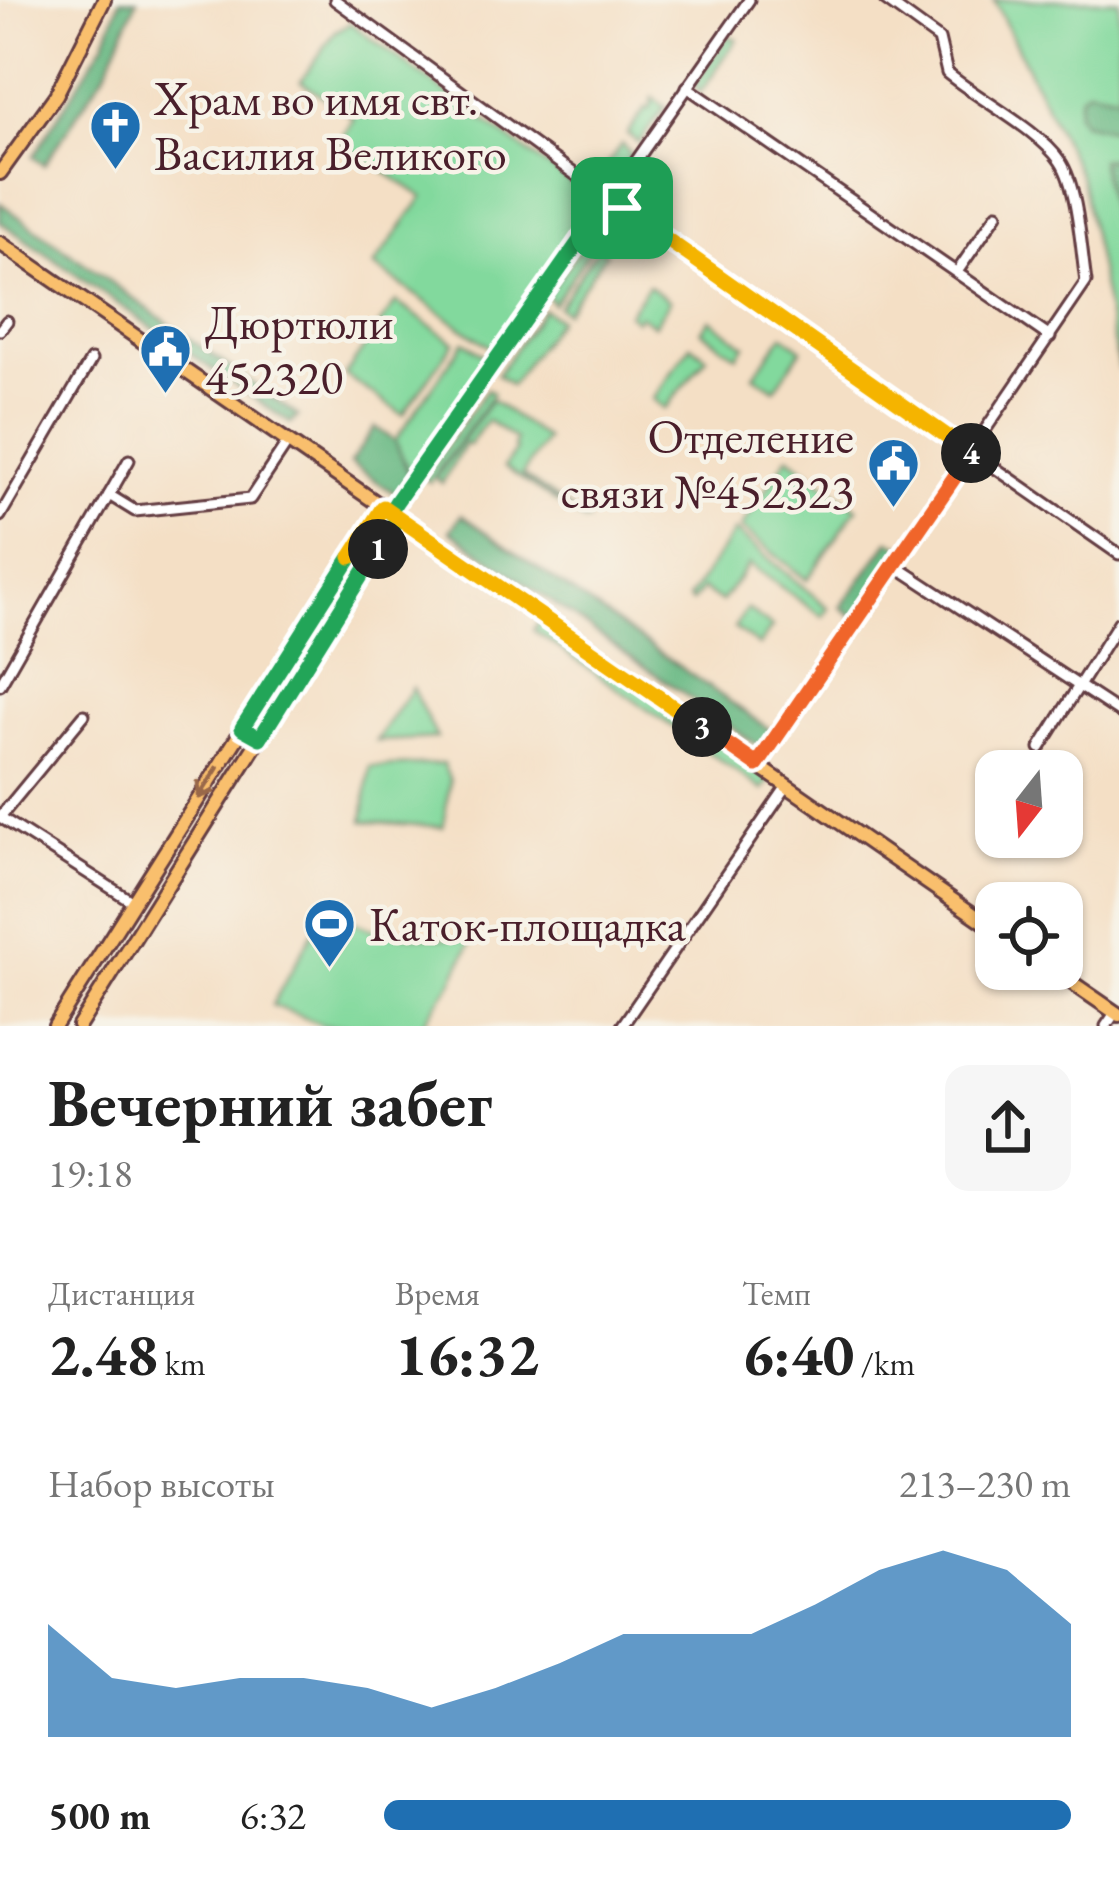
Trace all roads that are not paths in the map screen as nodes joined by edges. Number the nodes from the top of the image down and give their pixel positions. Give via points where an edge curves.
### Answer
1 (104, 0) edge
2 (335, 0) edge
3 (749, 0) edge
4 (885, 0) edge
5 (687, 87) junction
6 (5, 154) edge
7 (0, 173) edge
8 (609, 199) junction
9 (997, 214) dead end
10 (0, 243) edge
11 (957, 272) junction
12 (1050, 337) junction
13 (91, 360) dead end
14 (289, 442) junction
15 (971, 454) junction
16 (129, 460) dead end
17 (109, 495) junction
18 (390, 512) junction
19 (0, 516) edge
20 (1119, 554) edge
21 (346, 565) junction
22 (896, 566) junction
23 (362, 575) junction
24 (1119, 622) edge
25 (0, 685) edge
26 (1080, 686) junction
27 (1119, 712) edge
28 (84, 715) dead end
29 (242, 728) junction
30 (260, 738) junction
31 (1040, 748) dead end
32 (757, 765) junction
33 (787, 786) junction
34 (0, 817) edge
35 (133, 902) junction
36 (975, 916) edge
37 (1082, 990) edge
38 (1117, 1014) edge
39 (55, 1026) edge
40 (80, 1026) edge
41 (622, 1026) edge
42 (1106, 1026) edge

1 - 6 main road via 56,95
2 - 8 street
3 - 5 street
4 - 12 street via 939,39 947,73 1064,165 1086,282
5 - 8 street
5 - 11 street
6 - 7 main road
8 - 15 street
8 - 18 street
9 - 11 street
10 - 14 main road
11 - 12 street
12 - 15 street
13 - 19 street
14 - 17 street via 250,499 135,511
14 - 18 main road
15 - 20 street
15 - 22 street
16 - 17 street
17 - 25 street
18 - 21 main road
18 - 23 main road
18 - 32 main road
21 - 23 main road
21 - 29 main road
22 - 26 street
22 - 32 street
23 - 30 main road
24 - 26 street
26 - 27 street
26 - 31 street
28 - 34 street
29 - 30 main road
29 -> 35 main road
30 - 40 main road
32 - 33 main road
33 - 36 main road
33 - 41 street
34 - 35 street
35 - 39 main road
37 - 38 main road
38 - 42 street

